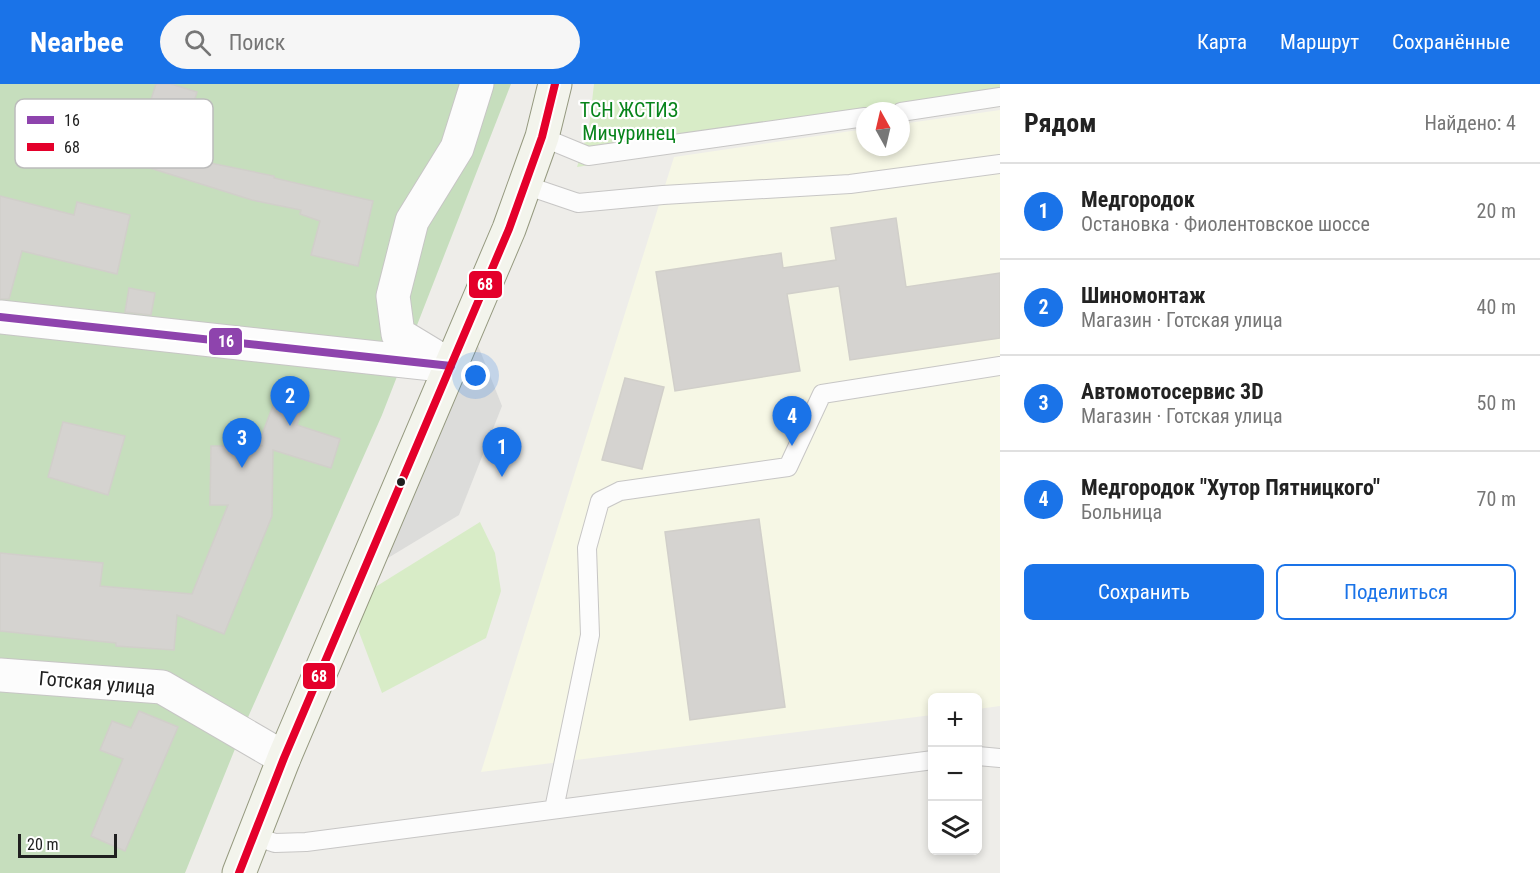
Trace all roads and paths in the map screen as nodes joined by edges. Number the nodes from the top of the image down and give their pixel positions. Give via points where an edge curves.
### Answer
1 (477, 84) edge
2 (555, 84) edge
3 (1000, 97) edge
4 (910, 111) edge
5 (856, 118) edge
6 (542, 137) junction
7 (1000, 164) edge
8 (525, 185) junction
9 (0, 317) edge
10 (451, 366) junction
11 (1000, 366) edge
12 (0, 675) edge
13 (982, 756) edge
14 (284, 758) junction
15 (1000, 758) edge
16 (928, 761) edge
17 (554, 809) junction
18 (254, 836) junction
19 (239, 873) edge

1 - 10 street via 457,148 412,221 393,296 398,334
2 - 6 main road
3 - 4 lane
5 - 6 lane via 588,156
6 - 8 main road
7 - 8 lane via 850,184 578,203
8 - 10 main road
9 - 10 street
10 - 14 main road
11 - 17 lane via 822,394 788,467 620,491 600,501 587,548 590,635
12 - 14 street, Готская улица via 162,687
13 - 15 lane
14 - 18 main road
16 - 17 lane
17 - 18 lane via 306,842 275,843
18 - 19 main road

